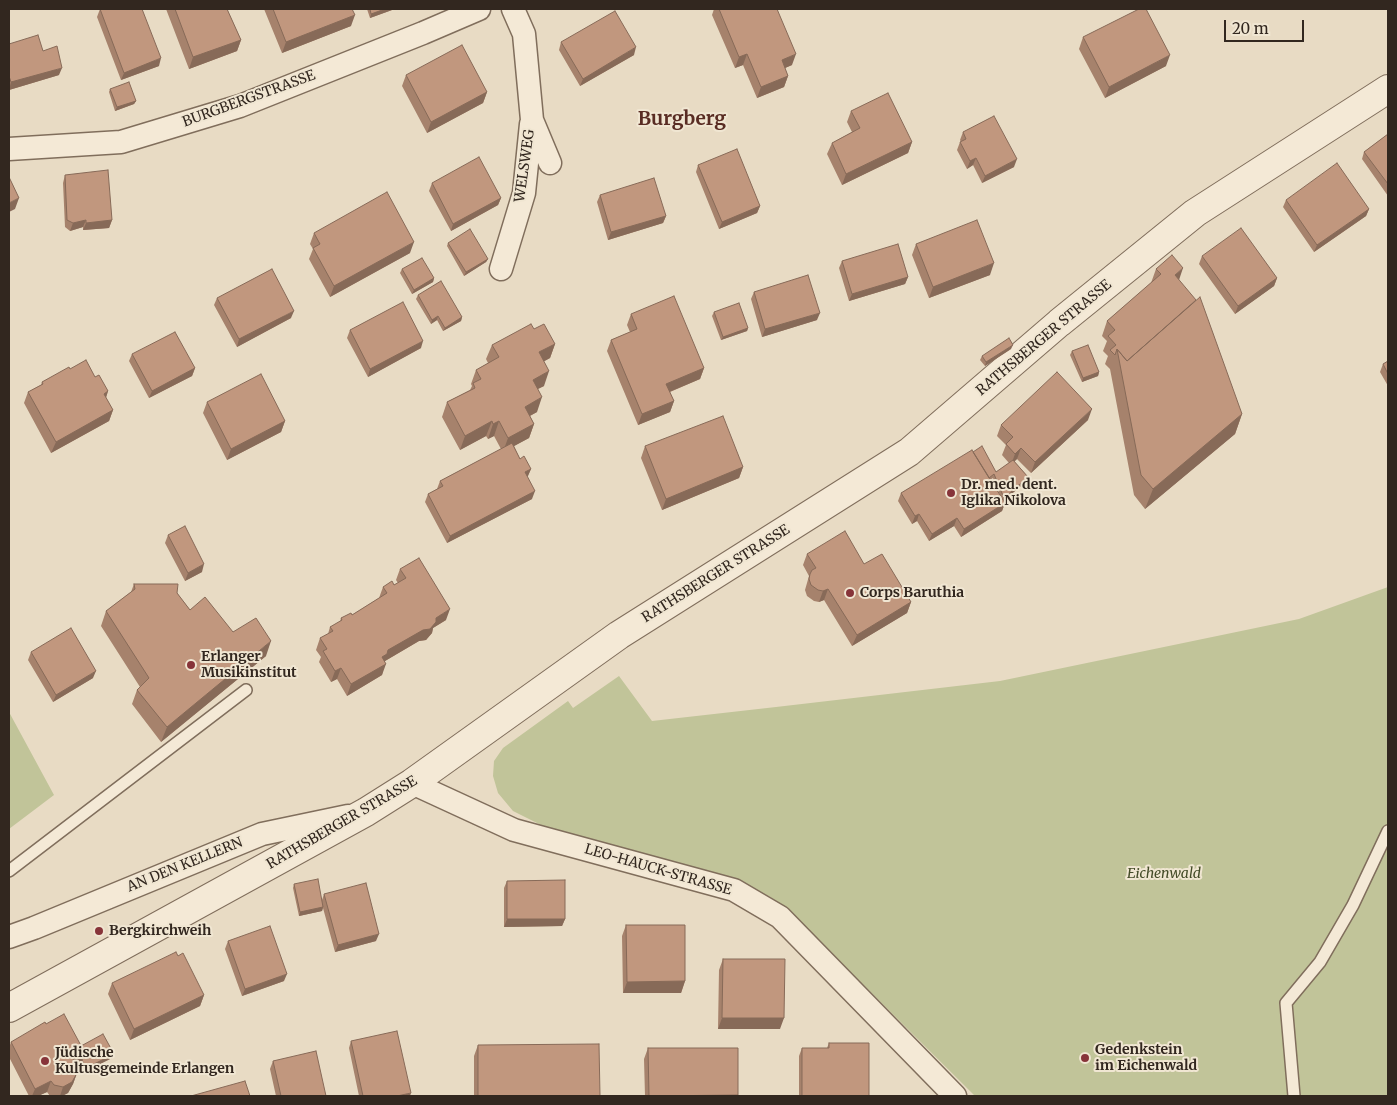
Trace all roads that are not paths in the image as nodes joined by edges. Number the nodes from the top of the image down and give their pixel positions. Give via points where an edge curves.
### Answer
1 (479, 9) edge
2 (513, 9) edge
3 (1388, 89) edge
4 (532, 120) junction
5 (9, 149) edge
6 (550, 163) dead end
7 (501, 269) dead end
8 (246, 690) dead end
9 (412, 783) junction
10 (366, 812) junction
11 (1388, 831) edge
12 (9, 871) edge
13 (9, 937) edge
14 (9, 1008) edge
15 (955, 1096) edge
16 (1294, 1096) edge

1 - 5 street, BURGBERGSTRASSE via 240,106 121,142
2 - 4 street via 524,34
3 - 9 street, RATHSBERGER STRASSE via 1195,213 1059,323 909,452 619,636
4 - 6 street
4 - 7 street, WELSWEG via 524,193
8 - 12 lane
9 - 10 street, RATHSBERGER STRASSE
9 - 15 street, LEO-HAUCK-STRASSE via 514,830 734,890 780,918
10 - 13 street, AN DEN KELLERN via 262,834
10 - 14 street, RATHSBERGER STRASSE
11 - 16 lane via 1353,905 1320,962 1286,1003

